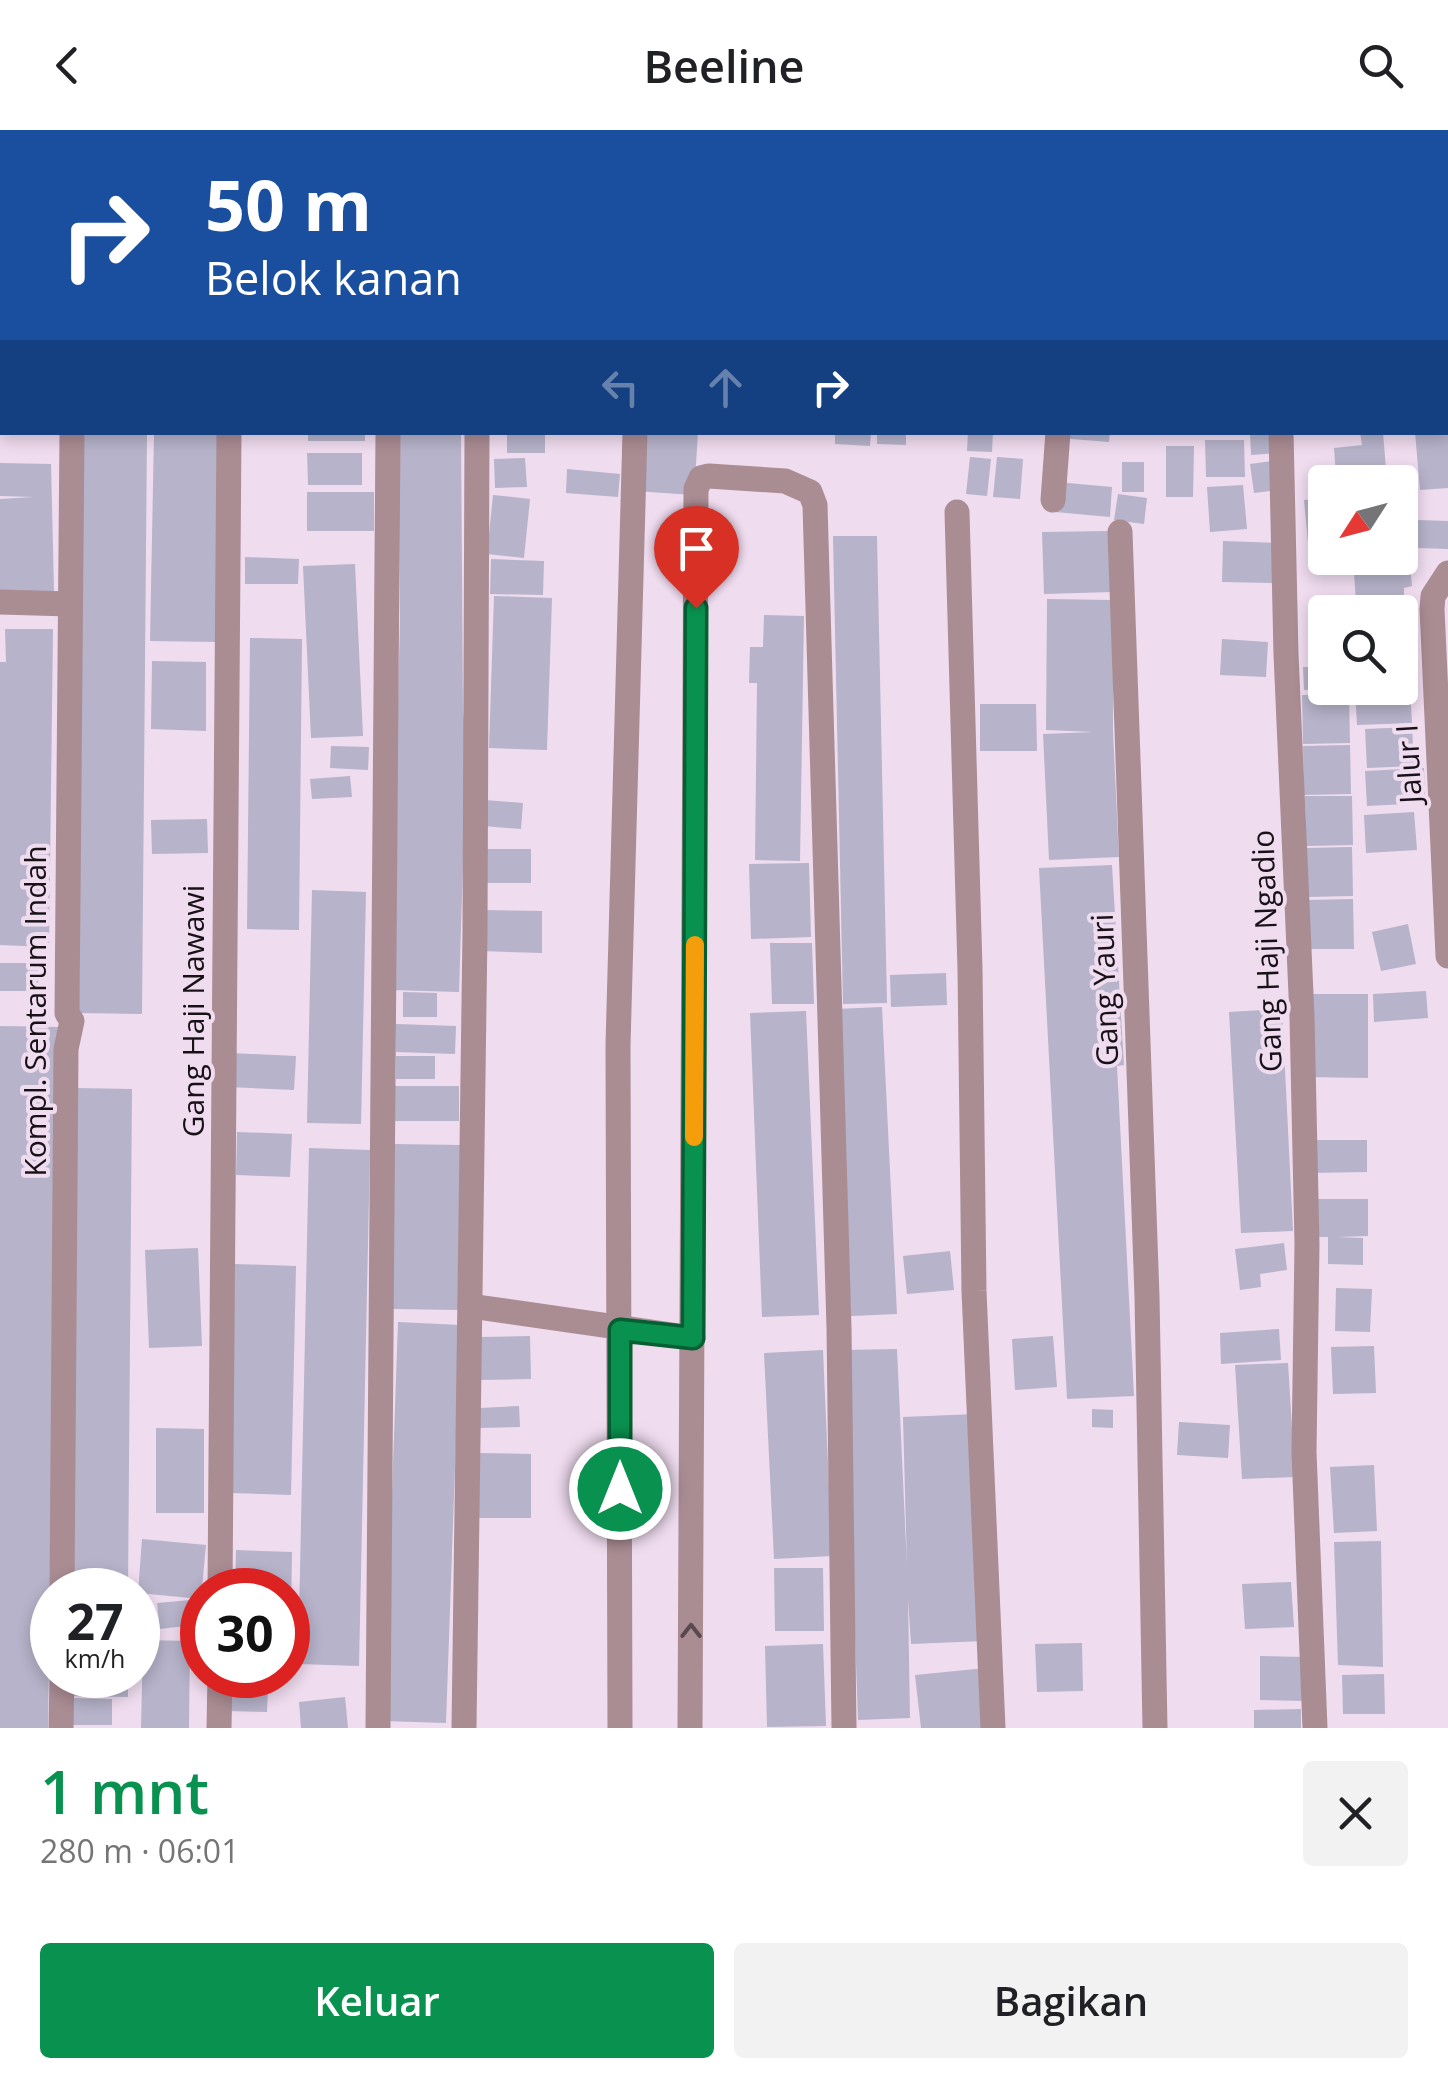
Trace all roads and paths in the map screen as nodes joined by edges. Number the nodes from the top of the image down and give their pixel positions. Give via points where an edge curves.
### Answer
1 (1440, 130) edge
2 (1448, 130) edge
3 (72, 435) edge
4 (229, 435) edge
5 (388, 435) edge
6 (477, 435) edge
7 (635, 435) edge
8 (1058, 435) edge
9 (1281, 435) edge
10 (1053, 500) dead end
11 (957, 512) dead end
12 (1120, 532) dead end
13 (1448, 573) edge
14 (0, 602) edge
15 (70, 604) junction
16 (1448, 956) edge
17 (470, 1306) junction
18 (620, 1330) junction
19 (693, 1338) junction
20 (62, 1568) edge
21 (220, 1568) edge
22 (62, 1698) edge
23 (220, 1698) edge
24 (61, 1728) edge
25 (219, 1728) edge
26 (378, 1728) edge
27 (464, 1728) edge
28 (620, 1728) edge
29 (690, 1728) edge
30 (844, 1728) edge
31 (993, 1728) edge
32 (1155, 1728) edge
33 (1314, 1728) edge

1 - 2 street
3 - 15 street, Kompl. Sentarum Indah
4 - 21 street, Gang Haji Nawawi
5 - 26 street
6 - 17 street
7 - 18 street via 618,1044
8 - 10 street
9 - 33 street, Gang Haji Ngadio via 1302,1017 1304,1452
11 - 31 street via 974,1292
12 - 32 street, Gang Yauri
13 - 16 street, Jalur I via 1432,596
14 - 15 street
15 - 20 street, Kompl. Sentarum Indah via 66,1014 72,1021 66,1050
17 - 18 street
17 - 27 street
18 - 19 street
18 - 28 street
29 -> 19 street
19 - 30 street via 696,489 708,476 794,483 810,492 815,506
22 - 24 street
23 - 25 street

